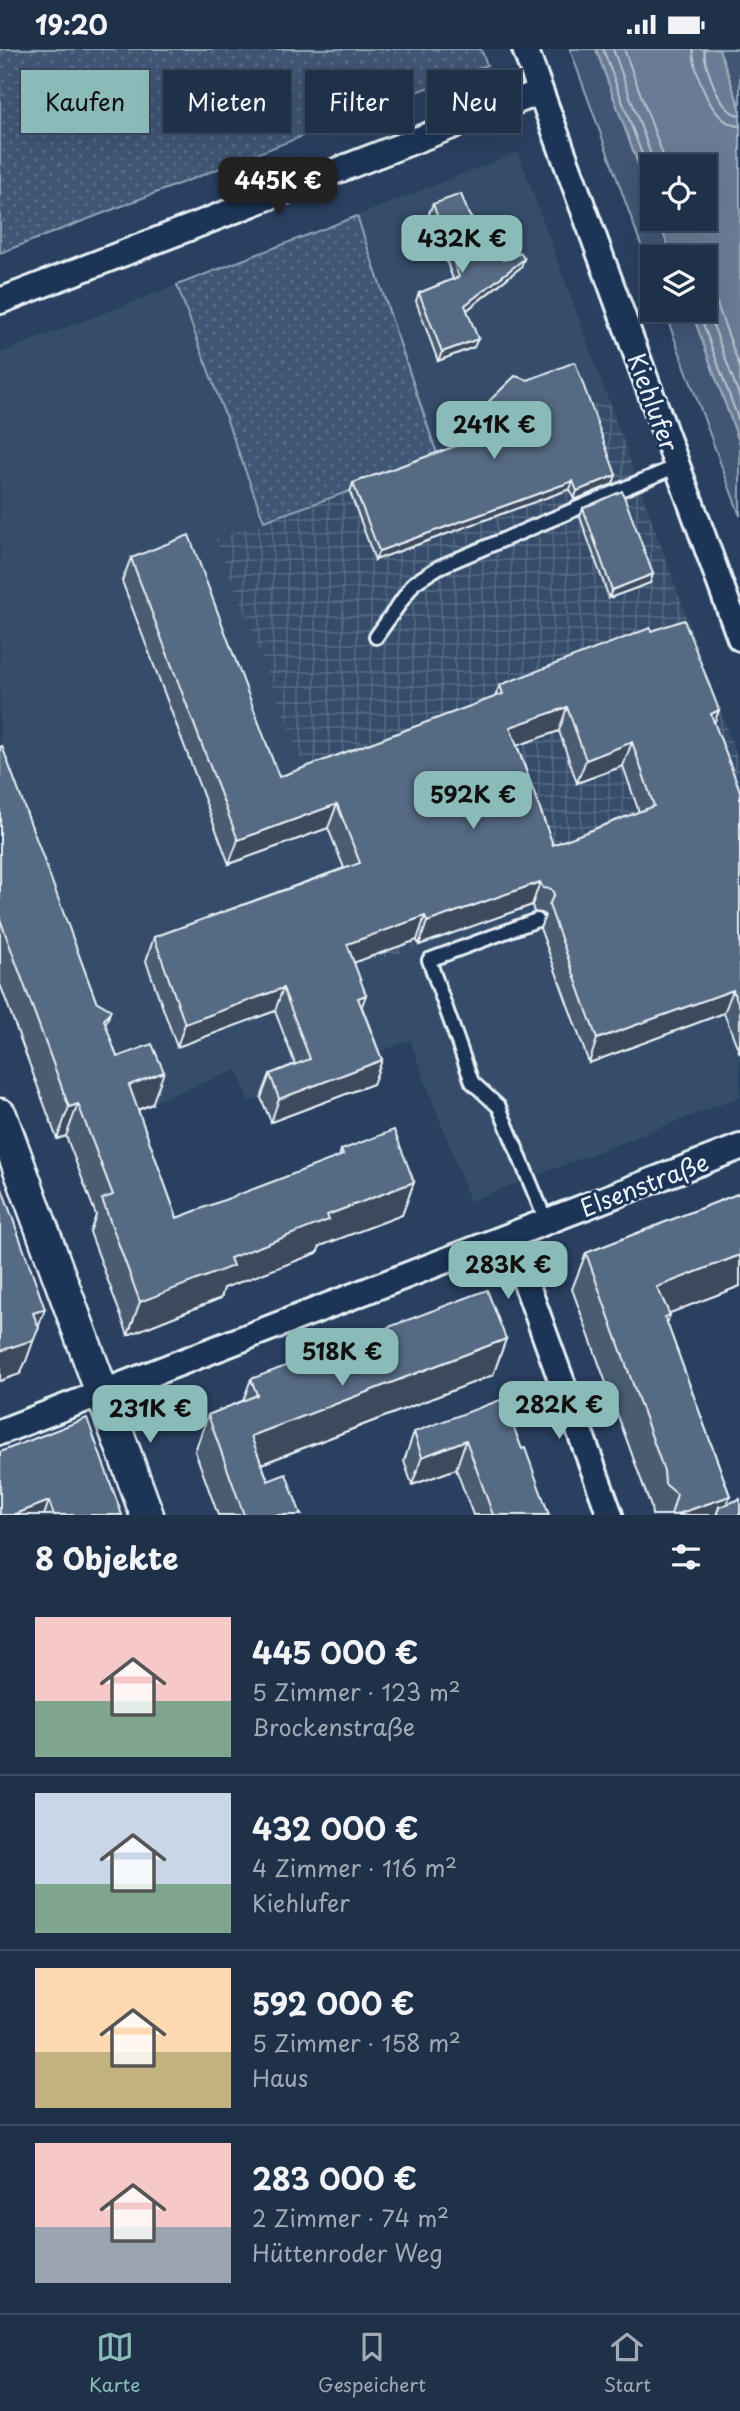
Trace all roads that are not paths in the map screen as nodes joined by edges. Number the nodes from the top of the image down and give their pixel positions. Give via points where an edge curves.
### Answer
1 (525, 49) edge
2 (540, 92) junction
3 (0, 301) edge
4 (677, 466) junction
5 (376, 637) dead end
6 (740, 638) edge
7 (537, 920) dead end
8 (0, 1115) edge
9 (740, 1147) edge
10 (547, 1221) junction
11 (509, 1236) junction
12 (103, 1392) junction
13 (0, 1432) edge
14 (147, 1515) edge
15 (610, 1515) edge

1 - 2 street, Kiehlufer
2 - 3 street
2 - 4 street, Kiehlufer
4 - 5 lane via 439,567 414,583
4 - 6 street, Kiehlufer
7 - 10 lane via 429,960 472,1082 499,1107
8 - 12 street
9 - 10 street, Elsenstraße
10 - 11 street, Elsenstraße
11 - 12 street, Elsenstraße
11 - 15 street
12 - 13 street, Elsenstraße
12 - 14 street

